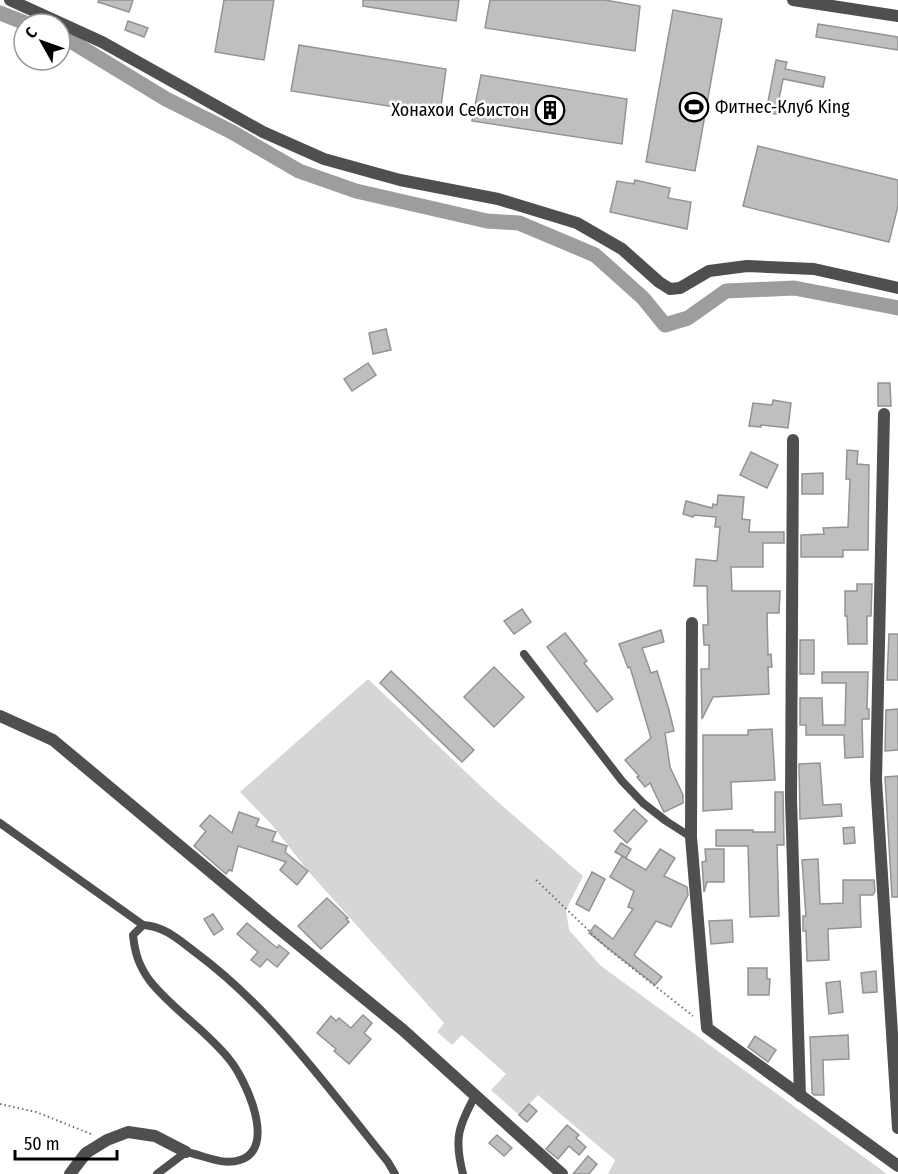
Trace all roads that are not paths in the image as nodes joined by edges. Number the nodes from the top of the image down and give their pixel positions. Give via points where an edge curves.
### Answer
1 (10, 0) edge
2 (793, 0) edge
3 (898, 16) edge
4 (898, 288) edge
5 (884, 414) dead end
6 (793, 440) dead end
7 (692, 623) dead end
8 (524, 654) dead end
9 (0, 716) edge
10 (0, 823) edge
11 (691, 837) junction
12 (143, 925) junction
13 (475, 1096) junction
14 (800, 1096) junction
15 (898, 1128) edge
16 (186, 1152) junction
17 (898, 1166) edge
18 (70, 1174) edge
19 (157, 1174) edge
20 (395, 1174) edge
21 (463, 1174) edge
22 (562, 1174) edge

1 - 4 street via 102,42 263,132 324,159 400,180 498,199 577,223 622,249 670,289 680,288 709,271 747,266 814,269
2 - 3 street
5 - 15 street via 876,780
6 - 14 street via 791,799
7 - 11 street
8 - 11 lane via 622,781 643,803
9 - 13 street via 53,740 403,1030
10 - 12 lane
11 - 14 street via 707,1028
12 - 16 lane via 133,935 135,954 150,981 230,1060 258,1122 257,1140 242,1160 229,1162
12 - 20 lane via 156,926 178,939 232,981 279,1028
13 - 21 lane via 462,1119 457,1145
13 - 22 street
14 - 17 street
16 - 18 street via 155,1136 128,1132 86,1153
16 - 19 lane

